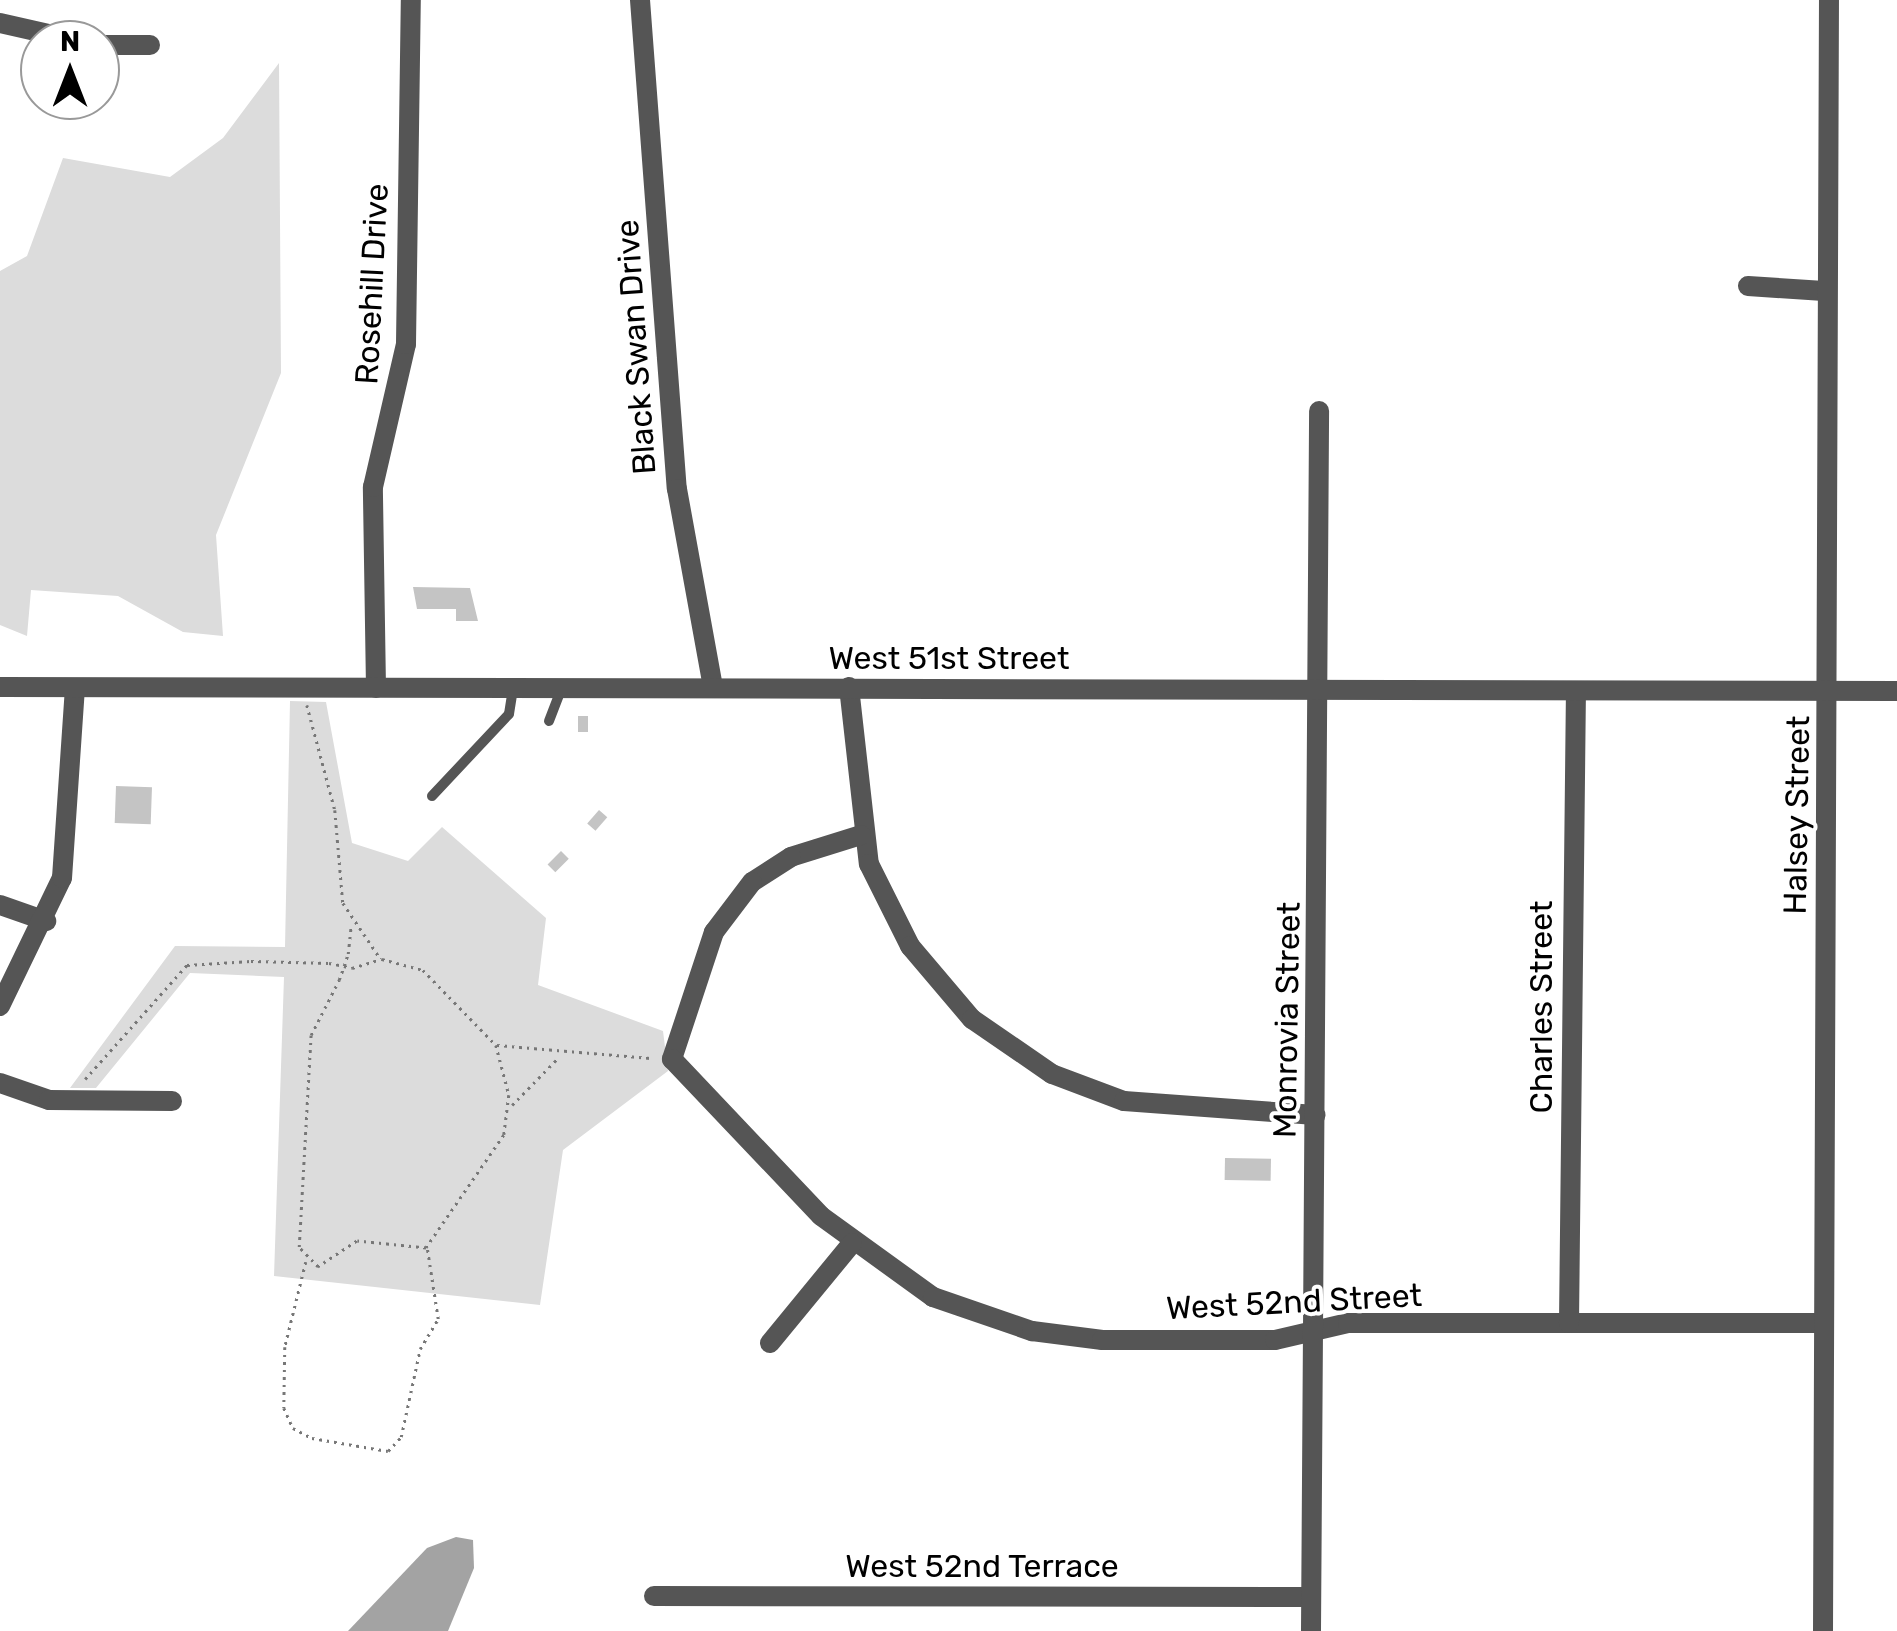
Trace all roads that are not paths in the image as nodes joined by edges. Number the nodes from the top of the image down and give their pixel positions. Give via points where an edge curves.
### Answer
1 (411, 0) edge
2 (640, 0) edge
3 (1829, 0) edge
4 (120, 45) edge
5 (150, 46) dead end
6 (1748, 286) dead end
7 (1824, 291) junction
8 (1320, 410) dead end
9 (713, 687) junction
10 (849, 687) junction
11 (0, 688) edge
12 (75, 688) junction
13 (376, 688) junction
14 (513, 688) junction
15 (561, 688) junction
16 (1317, 689) junction
17 (1576, 690) junction
18 (1828, 690) junction
19 (1897, 691) edge
20 (549, 721) dead end
21 (432, 796) dead end
22 (861, 834) junction
23 (0, 905) edge
24 (46, 921) junction
25 (0, 1006) edge
26 (0, 1083) edge
27 (172, 1101) dead end
28 (1315, 1114) junction
29 (852, 1243) junction
30 (1569, 1324) junction
31 (1823, 1324) junction
32 (1314, 1331) junction
33 (770, 1343) dead end
34 (654, 1596) dead end
35 (1311, 1597) junction
36 (1311, 1631) edge
37 (1823, 1631) edge

1 - 13 street, Rosehill Drive via 406,344 373,487
2 - 9 street, Black Swan Drive via 675,472
3 - 7 street, Halsey Street
4 - 5 street
6 - 7 street
7 - 18 street, Halsey Street
8 - 16 street, Monrovia Street
9 - 10 street, West 51st Street
9 - 15 street, West 51st Street
10 - 16 street, West 51st Street
10 - 22 street
11 - 12 street, West 51st Street
12 - 13 street, West 51st Street
12 - 24 street via 72,827
13 - 14 street, West 51st Street
14 - 15 street, West 51st Street
14 - 21 lane via 509,714
15 - 20 lane
16 - 17 street, West 51st Street
16 - 28 street, Monrovia Street
17 - 18 street, West 51st Street
17 - 30 street, Charles Street
18 - 19 street, West 51st Street
18 - 31 street, Halsey Street
22 - 28 street via 910,946 1010,1049 1124,1101
22 - 29 street, West 52nd Street via 792,857 752,882 714,932 673,1049
23 - 24 street
24 - 25 street
26 - 27 street via 79,1101
28 - 32 street, Monrovia Street
29 - 32 street, West 52nd Street via 933,1297 1032,1330 1102,1340 1275,1340
29 - 33 street
30 - 31 street, West 52nd Street
30 - 32 street, West 52nd Street
31 - 37 street, Halsey Street
32 - 35 street, Monrovia Street
34 - 35 street, West 52nd Terrace
35 - 36 street, Monrovia Street

